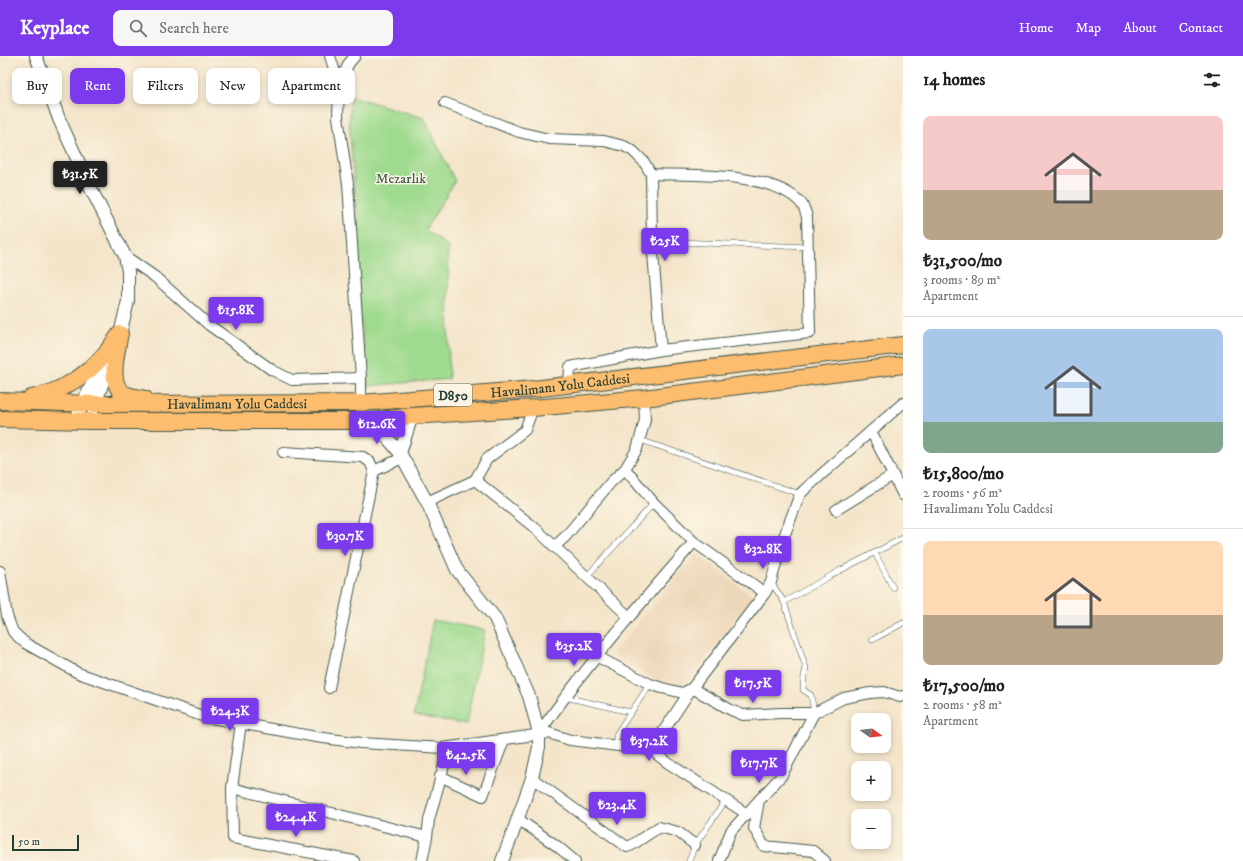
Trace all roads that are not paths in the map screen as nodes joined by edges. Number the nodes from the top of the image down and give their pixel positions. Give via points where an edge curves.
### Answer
1 (36, 56) edge
2 (330, 56) edge
3 (355, 56) edge
4 (334, 68) edge
5 (347, 68) edge
6 (445, 103) dead end
7 (338, 104) edge
8 (651, 174) junction
9 (652, 241) junction
10 (808, 247) junction
11 (125, 256) junction
12 (120, 334) junction
13 (903, 345) edge
14 (661, 350) junction
15 (903, 366) edge
16 (361, 378) junction
17 (569, 385) junction
18 (644, 398) junction
19 (6, 402) edge
20 (361, 403) junction
21 (903, 403) edge
22 (89, 404) junction
23 (176, 404) junction
24 (533, 408) junction
25 (412, 416) junction
26 (0, 419) edge
27 (83, 420) junction
28 (373, 421) junction
29 (871, 431) junction
30 (640, 440) junction
31 (283, 452) dead end
32 (401, 455) junction
33 (625, 469) junction
34 (374, 471) junction
35 (893, 475) junction
36 (475, 480) junction
37 (800, 494) junction
38 (903, 495) edge
39 (427, 502) junction
40 (654, 503) junction
41 (836, 510) dead end
42 (903, 538) edge
43 (694, 542) junction
44 (554, 546) junction
45 (875, 553) junction
46 (0, 571) edge
47 (587, 576) junction
48 (771, 582) junction
49 (894, 588) dead end
50 (765, 593) junction
51 (784, 602) junction
52 (629, 617) junction
53 (903, 623) edge
54 (872, 640) dead end
55 (596, 656) junction
56 (650, 684) junction
57 (329, 688) dead end
58 (692, 688) junction
59 (903, 696) edge
60 (565, 697) junction
61 (630, 712) junction
62 (814, 713) junction
63 (241, 723) junction
64 (539, 734) junction
65 (504, 740) junction
66 (615, 745) junction
67 (449, 747) junction
68 (651, 750) junction
69 (440, 776) junction
70 (532, 778) junction
71 (232, 788) junction
72 (726, 800) junction
73 (759, 800) junction
74 (747, 814) junction
75 (518, 819) junction
76 (427, 837) junction
77 (695, 845) junction
78 (348, 860) edge
79 (422, 861) edge
80 (502, 861) edge
81 (574, 861) edge
82 (689, 861) edge
83 (720, 861) edge
84 (825, 861) edge

1 - 11 street via 59,119
2 - 4 street
3 - 5 street
6 - 8 street via 520,132 549,139 604,141 624,146 644,162
7 - 16 street via 338,118 348,184
8 - 9 street
8 - 10 street via 748,179 773,186 802,204 808,217
9 - 10 lane
9 - 14 street
10 - 14 street via 810,333
11 - 12 street via 128,301
11 - 16 street via 155,277 209,326 272,370 292,380
12 - 19 highway via 104,355 85,373 63,388 38,397
12 - 22 street via 86,395
12 - 23 highway via 114,369 116,385 122,392 131,396
13 - 17 highway, Havalimanı Yolu Caddesi / D850
14 - 17 street via 570,367
15 - 18 highway, Havalimanı Yolu Caddesi / D850
16 - 20 street
17 - 20 highway, Havalimanı Yolu Caddesi / D850
18 - 24 highway, Havalimanı Yolu Caddesi / D850
18 - 30 street via 645,420
19 - 22 highway, Havalimanı Yolu Caddesi / D850
20 - 23 highway, Havalimanı Yolu Caddesi / D850
21 - 29 street
22 - 23 highway, Havalimanı Yolu Caddesi / D850
22 - 27 street
24 - 25 highway, Havalimanı Yolu Caddesi / D850
24 - 36 street via 525,430 488,459
25 - 28 highway, Havalimanı Yolu Caddesi / D850
25 - 32 street
26 - 27 highway, Havalimanı Yolu Caddesi / D850
27 - 28 highway, Havalimanı Yolu Caddesi / D850
28 - 32 street
29 - 35 street
29 - 37 street
30 - 33 street
30 - 37 lane
31 - 34 street via 363,457 370,462
32 - 34 street
32 - 39 street
33 - 40 street
33 - 44 street via 566,536
34 - 57 street
35 - 38 street
35 - 41 street
36 - 39 street
36 - 44 street
37 - 48 street via 782,542
39 - 64 street via 457,570 495,618 528,696
40 - 43 street
40 - 47 lane
42 - 45 lane
43 - 50 street
43 - 52 street
44 - 47 street
45 - 49 lane
45 - 51 lane
46 - 63 street via 7,616 13,632 25,642 78,673 205,717
47 - 52 street
48 - 50 street
48 - 51 lane
50 - 58 street
51 - 62 lane via 806,668 803,690 811,696
52 - 55 street
53 - 54 lane
55 - 56 street
55 - 60 street
56 - 58 street via 683,693
56 - 61 lane
58 - 62 street via 743,715
58 - 68 street
59 - 62 street via 884,692 844,698
60 - 61 lane
60 - 64 street
61 - 66 lane via 617,733
62 - 73 street via 782,775
63 - 67 street via 362,744
63 - 71 street
64 - 65 street
64 - 66 street via 549,733 570,740
64 - 70 street via 539,747
65 - 67 street
65 - 69 street via 483,796
66 - 68 street
67 - 69 street
68 - 72 street
69 - 76 street
70 - 75 street
70 - 77 street via 627,847 659,827 678,832
71 - 76 street
71 - 78 street via 233,838
72 - 74 street
72 - 77 lane
73 - 74 street
73 - 84 street via 754,828 764,846 813,851
74 - 83 street via 731,831
75 - 80 street
75 - 81 street via 558,846
76 - 79 street
77 - 82 lane

